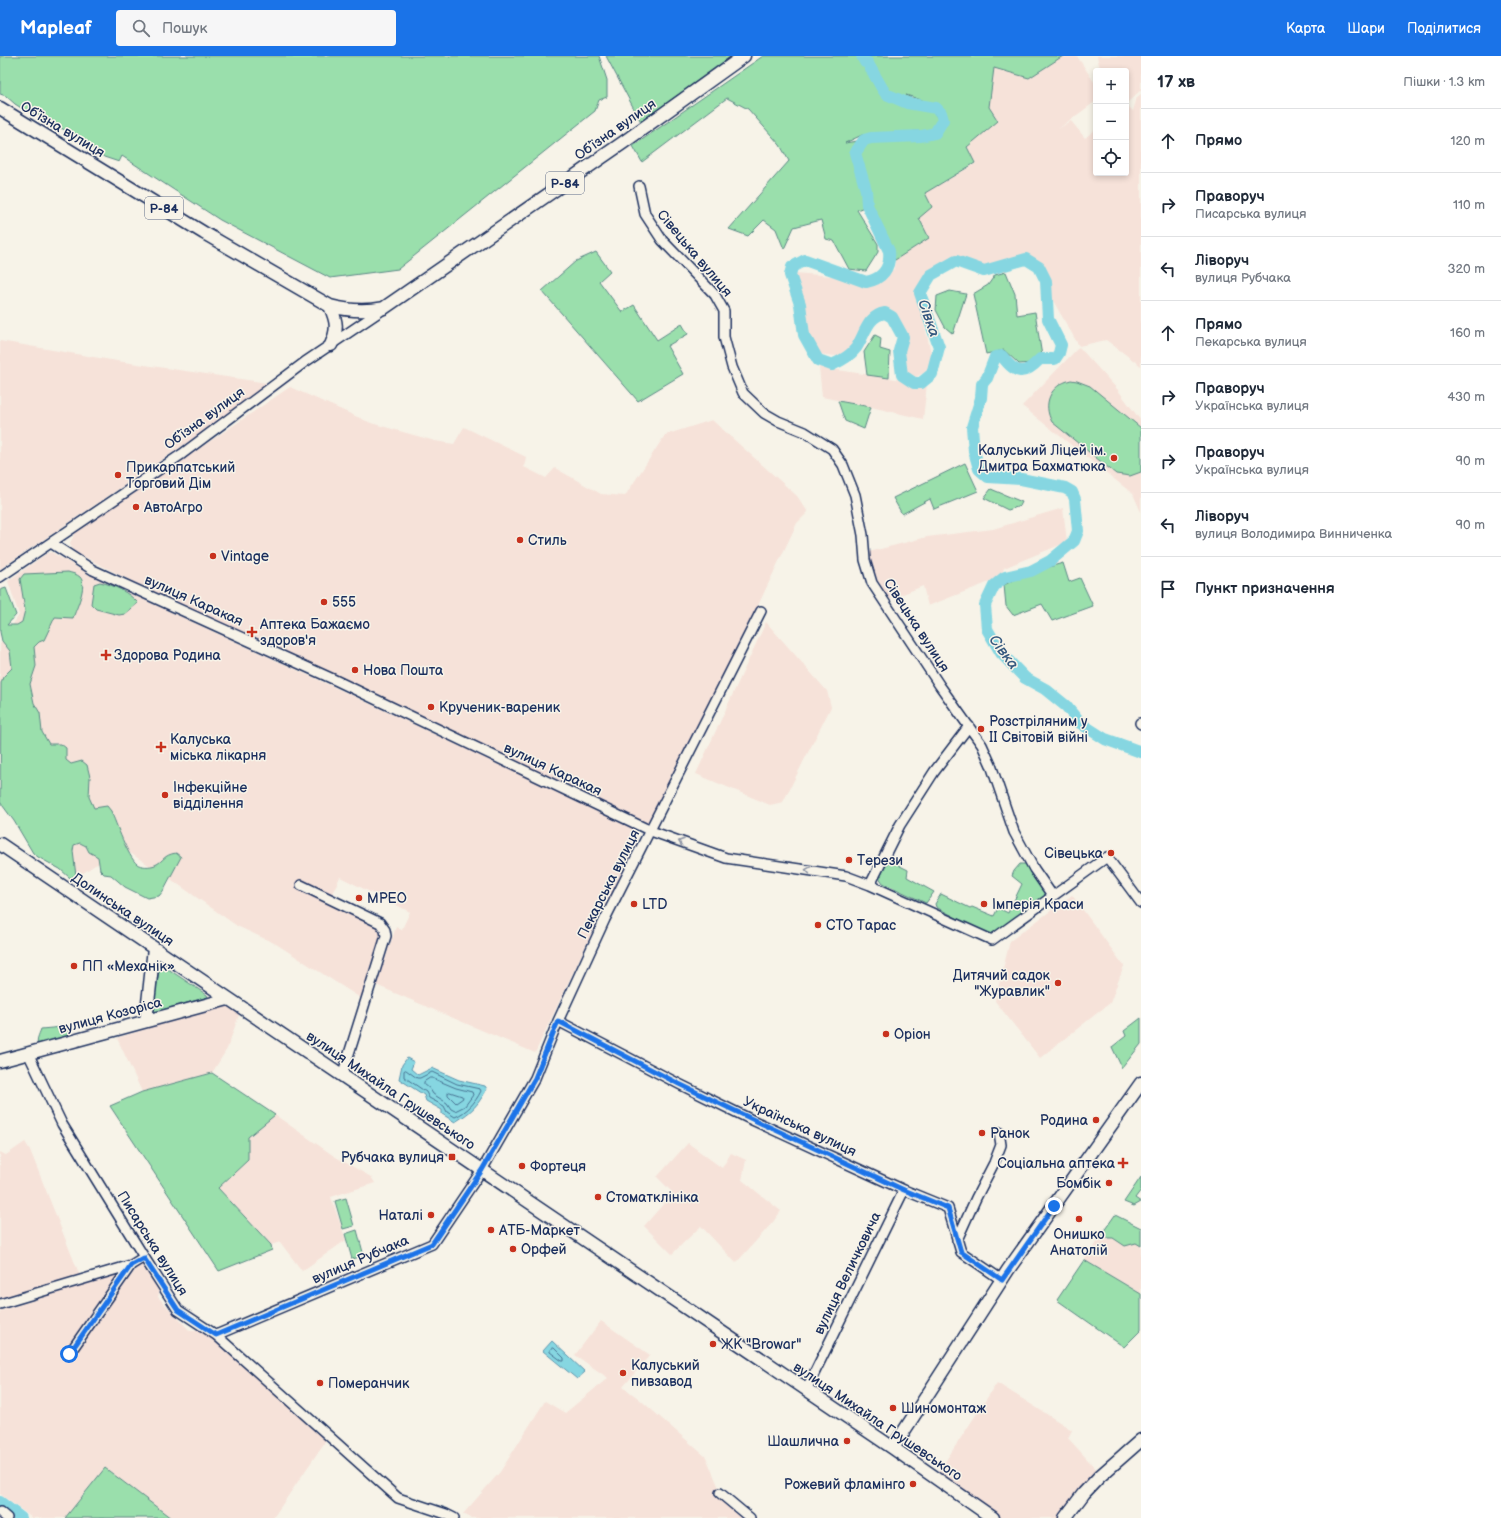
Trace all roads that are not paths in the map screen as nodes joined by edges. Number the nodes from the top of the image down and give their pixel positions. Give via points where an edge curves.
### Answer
1 (744, 56) edge
2 (0, 108) edge
3 (638, 186) dead end
4 (330, 306) junction
5 (384, 308) junction
6 (331, 345) junction
7 (51, 543) junction
8 (0, 577) edge
9 (761, 611) dead end
10 (969, 726) junction
11 (650, 832) junction
12 (0, 844) edge
13 (301, 885) dead end
14 (870, 885) junction
15 (1052, 895) junction
16 (1141, 903) edge
17 (154, 948) junction
18 (228, 999) junction
19 (146, 1021) junction
20 (558, 1021) junction
21 (28, 1053) junction
22 (0, 1061) edge
23 (342, 1076) junction
24 (1141, 1083) edge
25 (999, 1132) dead end
26 (482, 1170) junction
27 (904, 1190) junction
28 (957, 1240) junction
29 (144, 1258) junction
30 (131, 1265) junction
31 (1002, 1280) junction
32 (0, 1304) edge
33 (216, 1335) junction
34 (69, 1354) dead end
35 (806, 1390) junction
36 (1141, 1440) edge
37 (893, 1448) junction
38 (720, 1493) dead end
39 (0, 1512) edge
40 (987, 1516) edge
41 (7, 1518) edge
42 (454, 1518) edge
43 (750, 1518) edge
44 (1065, 1518) edge

1 - 5 main road, Обʼїзна вулиця / Р-84
2 - 4 main road, Обʼїзна вулиця / Р-84 via 204,233
3 - 10 street, Сівецька вулиця via 644,214 662,240 715,295 724,311 724,337 732,367 743,393 778,421 806,432 832,449 843,465 855,495 865,560 872,583
4 - 5 main road, Обʼїзна вулиця / Р-84 via 369,311
4 - 6 main road via 336,324 336,334
5 - 6 street, Обʼїзна вулиця
6 - 7 street, Обʼїзна вулиця via 182,454
7 - 8 street, Обʼїзна вулиця
7 - 11 street, вулиця Каракая via 93,570 308,668
9 - 11 street, Пекарська вулиця
10 - 14 street via 934,772 900,825
10 - 15 street, Сівецька вулиця via 991,765 1014,832
14 -> 11 street, вулиця Каракая via 846,876 726,858
11 - 20 street, Пекарська вулиця via 605,919
12 - 17 main road, Долинська вулиця
13 - 23 street via 380,923 385,930 386,936
14 - 15 street, вулиця Каракая via 992,940
15 - 16 street via 1107,857
17 - 18 main road, Долинська вулиця
17 - 19 main road
18 - 19 main road, вулиця Козоріса
18 - 23 main road, вулиця Михайла Грушевського
19 - 21 main road, вулиця Козоріса
20 - 26 street, Пекарська вулиця via 535,1078
20 - 27 street, Українська вулиця via 728,1108
21 - 22 main road, вулиця Козоріса
21 - 29 street, Писарська вулиця via 62,1124
23 - 26 main road, вулиця Михайла Грушевського
24 - 31 main road
25 - 28 street via 1001,1144 994,1163
26 - 33 street, вулиця Рубчака via 432,1244
26 - 35 main road, вулиця Михайла Грушевського
27 - 28 street, Українська вулиця via 948,1208
27 - 35 street, вулиця Величковича
28 - 31 street, Українська вулиця via 961,1252
29 - 30 street
29 - 33 street, Писарська вулиця via 178,1310
30 - 32 street
30 - 34 street
31 - 37 main road
33 - 42 street, Писарська вулиця via 398,1498
35 - 37 main road, вулиця Михайла Грушевського
36 - 44 main road via 1100,1476
37 - 40 main road, вулиця Михайла Грушевського
38 - 43 street
39 - 41 street

